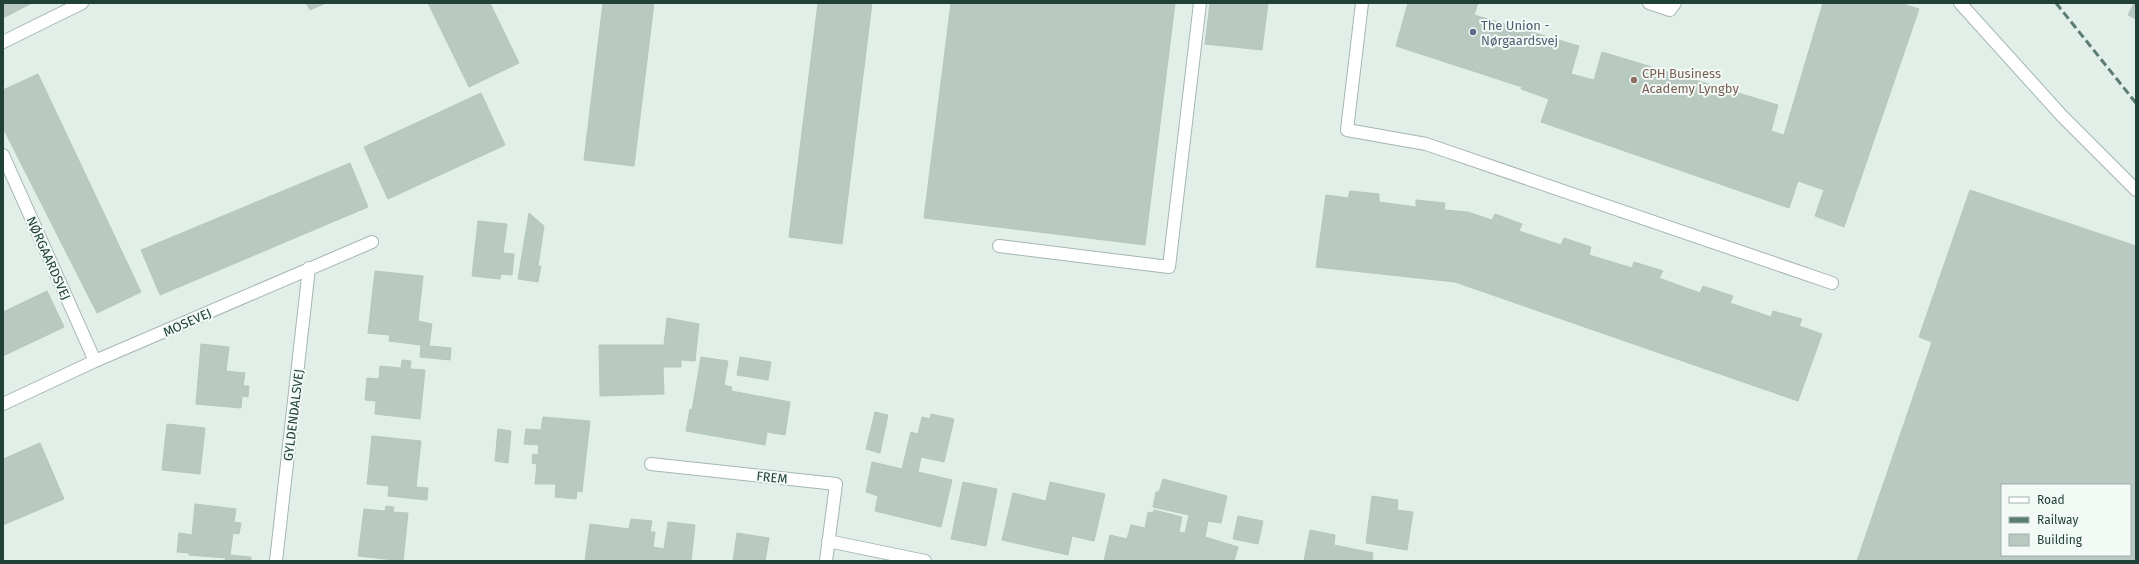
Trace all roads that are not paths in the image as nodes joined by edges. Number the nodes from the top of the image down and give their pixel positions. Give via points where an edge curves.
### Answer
1 (82, 3) edge
2 (1200, 3) edge
3 (1362, 3) edge
4 (1649, 3) edge
5 (1675, 3) edge
6 (1960, 3) edge
7 (3, 42) edge
8 (3, 156) edge
9 (2136, 190) edge
10 (372, 242) dead end
11 (999, 246) dead end
12 (309, 268) junction
13 (1832, 283) dead end
14 (95, 361) junction
15 (3, 404) edge
16 (651, 464) dead end
17 (828, 541) junction
18 (276, 561) edge
19 (826, 561) edge
20 (925, 561) edge

1 - 7 street
2 - 11 street via 1169,267
3 - 13 street via 1347,130 1426,144
4 - 5 street via 1670,10
6 - 9 street via 2062,116
8 - 14 street, NØRGAARDSVEJ
10 - 12 street, MOSEVEJ
12 - 14 street, MOSEVEJ
12 - 18 street, GYLDENDALSVEJ
14 - 15 street, MOSEVEJ
16 - 17 street, FREM via 836,484
17 - 19 street, FREM
17 - 20 street

